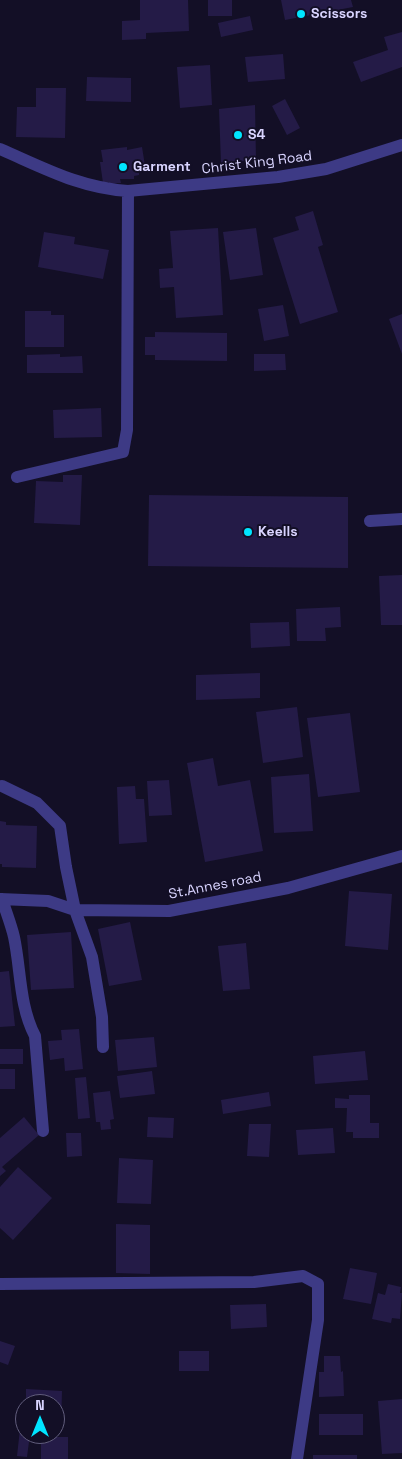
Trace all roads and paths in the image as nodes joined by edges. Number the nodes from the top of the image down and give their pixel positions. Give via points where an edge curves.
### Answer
1 (402, 145) edge
2 (0, 149) edge
3 (128, 191) junction
4 (17, 477) dead end
5 (402, 519) edge
6 (370, 522) dead end
7 (2, 786) dead end
8 (402, 856) edge
9 (1, 899) edge
10 (75, 910) junction
11 (103, 1048) dead end
12 (43, 1131) dead end
13 (0, 1284) edge
14 (297, 1459) edge

1 - 3 street, Christ King Road via 316,171
2 - 3 street, Christ King Road via 81,184
3 - 4 street via 127,430 123,452
5 - 6 street
7 - 10 street via 37,803 60,826
8 - 10 street, St.Annes road via 288,888 169,911
9 - 10 street, St.Annes road via 48,901
9 - 12 street via 14,937 19,982 29,1025 35,1036
10 - 11 street via 92,957 102,1017
13 - 14 street via 254,1282 303,1276 318,1284 318,1320

